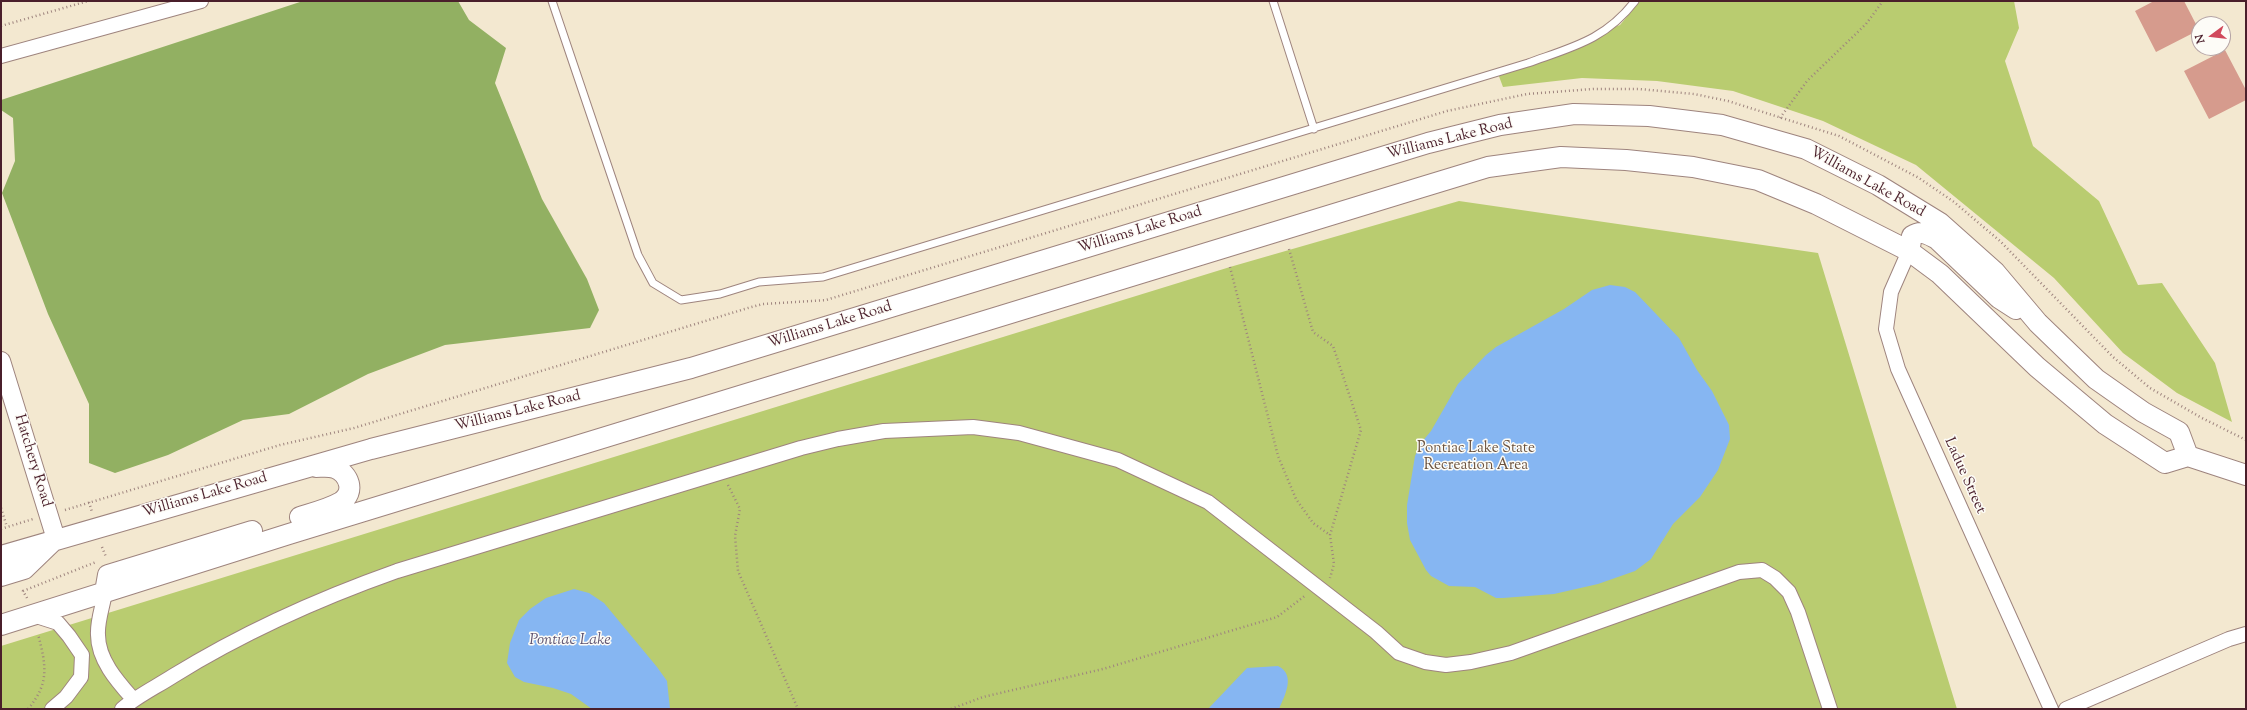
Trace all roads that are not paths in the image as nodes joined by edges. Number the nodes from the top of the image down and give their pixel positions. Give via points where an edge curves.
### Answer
1 (201, 1) edge
2 (552, 1) edge
3 (1273, 1) edge
4 (1635, 1) edge
5 (1, 56) edge
6 (1314, 129) junction
7 (1909, 251) junction
8 (1974, 306) junction
9 (2038, 323) junction
10 (1, 361) edge
11 (2096, 379) junction
12 (2188, 456) junction
13 (310, 466) junction
14 (2246, 475) edge
15 (56, 539) junction
16 (1, 556) edge
17 (1, 576) edge
18 (105, 592) junction
19 (33, 617) junction
20 (1, 625) edge
21 (2246, 634) edge
22 (133, 699) junction
23 (52, 709) edge
24 (122, 709) edge
25 (1830, 709) edge
26 (2051, 709) edge
27 (2066, 709) edge

1 - 5 street
2 - 6 lane via 638,255 653,283 681,300 720,294 759,282 823,277
3 - 6 lane
4 - 6 lane via 1615,23 1596,38 1521,65
7 - 8 main road via 1940,274
7 - 9 main road via 1912,236 1915,234 1926,233 1937,239 1999,298
7 - 18 main road via 1816,204 1758,180 1693,167 1561,157 1488,167
7 - 26 street, Ladue Street via 1890,292 1886,329 1898,368
8 - 11 main road via 2025,338 2075,386 2091,390 2097,388
8 - 12 main road via 2038,367 2105,424 2165,463
9 - 11 main road, Williams Lake Road
9 - 13 main road, Williams Lake Road via 1995,272 1940,223 1878,185 1806,149 1722,126 1648,116 1574,114 1500,125 1428,143 691,368
10 - 15 street, Hatchery Road
11 - 12 main road, Williams Lake Road via 2143,412 2179,432
12 - 14 main road
13 - 15 main road, Williams Lake Road
13 - 18 main road via 334,468 346,475 350,484 349,494 341,502 320,510 108,576
15 - 16 main road, Williams Lake Road
15 - 17 main road via 24,570
18 - 19 main road
18 - 22 street via 98,636 102,655 115,679
19 - 20 main road
19 - 23 street via 58,623 82,655 81,677 66,697
21 - 27 street
22 - 24 street
22 - 25 street via 270,622 348,588 397,571 801,448 884,431 973,427 1019,433 1118,460 1208,502 1376,632 1399,653 1425,662 1446,665 1511,652 1739,572 1762,570 1775,578 1788,592 1798,612

